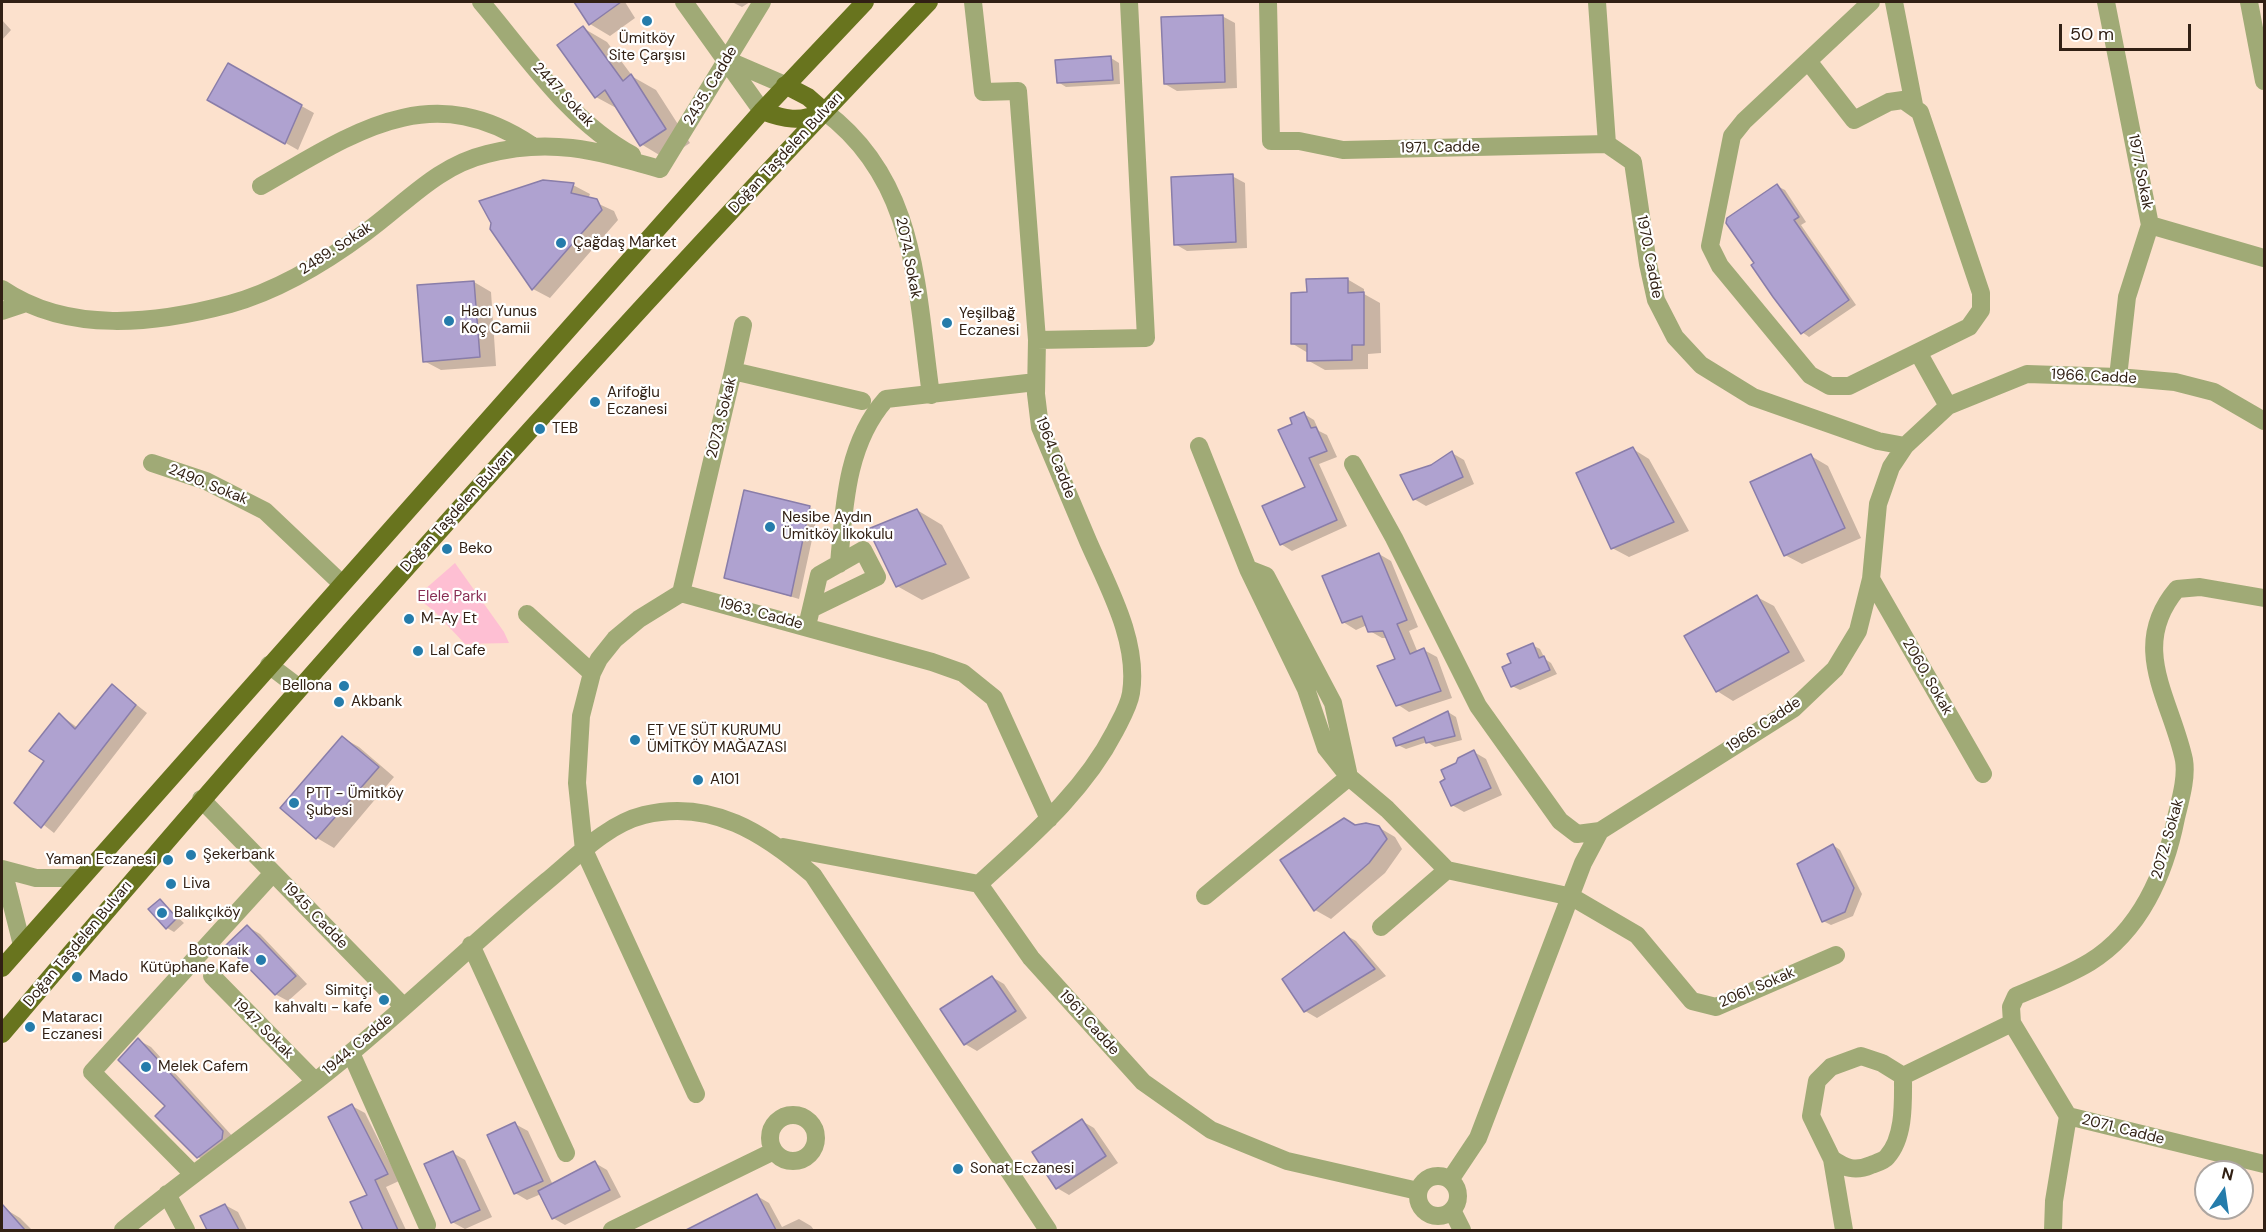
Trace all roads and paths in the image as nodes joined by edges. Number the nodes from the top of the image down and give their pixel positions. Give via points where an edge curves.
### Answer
1 (481, 2) edge
2 (684, 2) edge
3 (762, 2) edge
4 (865, 2) edge
5 (929, 2) edge
6 (973, 2) edge
7 (1129, 2) edge
8 (1268, 2) edge
9 (1597, 2) edge
10 (1871, 2) edge
11 (1894, 2) edge
12 (2106, 2) edge
13 (2249, 2) edge
14 (727, 60) junction
15 (1808, 61) junction
16 (2265, 81) edge
17 (785, 85) junction
18 (1914, 105) junction
19 (762, 111) junction
20 (824, 111) junction
21 (1606, 144) junction
22 (531, 145) junction
23 (660, 170) junction
24 (261, 186) dead end
25 (2150, 225) junction
26 (2265, 258) edge
27 (2, 290) edge
28 (23, 304) junction
29 (2, 311) edge
30 (743, 325) dead end
31 (1037, 340) junction
32 (1919, 354) junction
33 (733, 371) junction
34 (2118, 376) junction
35 (1036, 382) junction
36 (930, 395) junction
37 (862, 401) dead end
38 (1948, 406) junction
39 (2265, 421) edge
40 (1199, 446) dead end
41 (1905, 446) junction
42 (152, 463) dead end
43 (1353, 464) dead end
44 (839, 564) junction
45 (1870, 579) junction
46 (341, 583) junction
47 (681, 593) junction
48 (2265, 598) edge
49 (527, 614) dead end
50 (809, 618) junction
51 (269, 665) junction
52 (592, 673) junction
53 (298, 687) junction
54 (1983, 774) dead end
55 (1349, 777) junction
56 (201, 799) junction
57 (1049, 819) junction
58 (1600, 831) junction
59 (780, 847) junction
60 (584, 850) junction
61 (2, 869) edge
62 (1447, 870) junction
63 (273, 873) junction
64 (80, 878) junction
65 (980, 884) junction
66 (1205, 896) dead end
67 (1572, 897) junction
68 (1381, 927) dead end
69 (22, 945) junction
70 (471, 945) junction
71 (1836, 955) dead end
72 (2, 968) edge
73 (212, 976) dead end
74 (404, 1007) junction
75 (2012, 1015) junction
76 (2, 1034) edge
77 (351, 1053) junction
78 (1903, 1076) junction
79 (315, 1081) junction
80 (696, 1094) dead end
81 (2068, 1116) junction
82 (774, 1151) dead end
83 (566, 1153) dead end
84 (1832, 1159) junction
85 (2265, 1164) edge
86 (193, 1174) junction
87 (1450, 1180) junction
88 (1418, 1191) junction
89 (167, 1194) junction
90 (1452, 1210) junction
91 (427, 1226) dead end
92 (123, 1230) edge
93 (186, 1230) edge
94 (612, 1230) edge
95 (1048, 1230) edge
96 (1462, 1230) edge
97 (1844, 1230) edge
98 (2053, 1230) edge

1 - 23 street, 2447. Sokak via 577,115 603,137
2 - 14 street
3 - 14 street, 2435. Cadde
4 - 17 main road
5 - 20 main road, Doğan Taşdelen Bulvarı
6 - 31 street, 1964. Cadde via 982,92 1018,91
7 - 31 street via 1146,338
8 - 21 street, 1971. Cadde via 1271,141 1299,141 1343,150
9 - 21 street
10 - 15 street
11 - 18 street
12 - 25 street, 1977. Sokak
13 - 16 street
14 - 17 street
14 - 19 street
14 - 23 street, 2435. Cadde
15 - 18 street via 1854,120 1888,102 1903,100
15 - 32 street via 1732,136 1710,246 1720,266 1810,375 1830,386 1849,386
17 - 19 main road
17 - 20 main road
18 - 32 street via 1926,124 1981,293 1981,310 1969,327
19 - 20 main road via 797,120
19 - 46 main road
20 - 36 street, 2074. Sokak via 865,149 897,205 910,248
20 - 53 main road, Doğan Taşdelen Bulvarı
21 - 41 street, 1970. Cadde via 1634,162 1656,300 1675,337 1701,365 1753,397 1878,441
22 - 23 street, 2489. Sokak via 578,148
22 - 24 street via 507,129 480,119 414,114 340,141
22 - 28 street, 2489. Sokak via 485,154 448,167 366,232 279,284 231,304 134,321 68,317
25 - 26 street
25 - 34 street, 1977. Sokak via 2127,297
27 - 28 street, 2489. Sokak
28 - 29 street
30 - 33 street
31 - 35 street, 1964. Cadde
32 - 38 street
33 - 37 street, 2073. Sokak
33 - 47 street, 2073. Sokak
34 - 38 street, 1966. Cadde via 2027,374
34 - 39 street, 1966. Cadde via 2175,382 2214,392
35 - 36 street
35 - 57 street, 1964. Cadde via 1040,427 1118,612 1132,674 1131,695 1111,739 1082,783
36 - 44 street via 886,399 863,434 845,497
38 - 41 street, 1966. Cadde
40 - 55 street via 1248,569 1266,576 1333,703
41 - 45 street, 1966. Cadde via 1878,504
42 - 46 street, 2490. Sokak via 206,481 265,511
43 - 58 street via 1478,706 1560,821 1577,834
44 - 50 street via 819,575
44 - 50 street via 863,550 877,577
45 - 54 street, 2060. Sokak
45 - 58 street, 1966. Cadde via 1858,631 1835,669 1801,701
46 - 51 main road
47 - 50 street, 1963. Cadde
47 - 52 street via 615,639
48 - 75 street, 2072. Sokak via 2200,587 2177,589 2166,602 2154,632 2154,661 2184,762 2174,831 2154,888 2128,931 2090,962 2016,996
49 - 52 street
50 - 57 street, 1963. Cadde via 940,664 980,684 1005,718
51 - 53 street
51 - 64 main road
52 - 60 street via 581,716 576,763
53 - 56 main road, Doğan Taşdelen Bulvarı
55 - 62 street
55 - 66 street
56 - 63 street, 1945. Cadde
56 - 76 main road, Doğan Taşdelen Bulvarı
57 - 65 street, 1964. Cadde
58 - 67 street, 1966. Cadde via 1583,863
59 - 60 street, 1944. Cadde via 752,829 712,816 677,811 643,815 612,829
59 - 65 street
59 - 95 street via 813,875
60 - 70 street, 1944. Cadde
60 - 80 street
61 - 64 street via 36,878
61 - 69 street
62 - 67 street, 2061. Sokak
62 - 68 street
63 - 74 street, 1945. Cadde
63 - 86 street via 92,1072
64 - 69 main road
65 - 88 street, 1961. Cadde via 1032,958 1143,1082 1211,1130 1287,1161
67 - 71 street, 2061. Sokak via 1637,935 1692,1001 1716,1008
67 - 87 street, 1966. Cadde via 1478,1138
69 - 72 main road
70 - 74 street, 1944. Cadde
70 - 83 street
73 - 79 street, 1947. Sokak
74 - 77 street, 1944. Cadde
75 - 78 street, 2072. Sokak
75 - 81 street, 2071. Cadde
77 - 79 street, 1944. Cadde
77 - 91 street
78 - 84 street via 1898,1138 1887,1158 1864,1168 1847,1169
78 - 84 street via 1861,1056 1831,1066 1817,1081 1811,1116
79 - 86 street, 1944. Cadde
81 - 85 street, 2071. Cadde
81 - 98 street
82 - 94 street
84 - 97 street
86 - 89 street, 1944. Cadde
87 - 88 street via 1444,1176 1431,1177
87 - 90 street via 1457,1191
88 - 90 street via 1419,1204 1428,1213 1440,1216
89 - 92 street, 1944. Cadde
89 - 93 street
90 - 96 street

